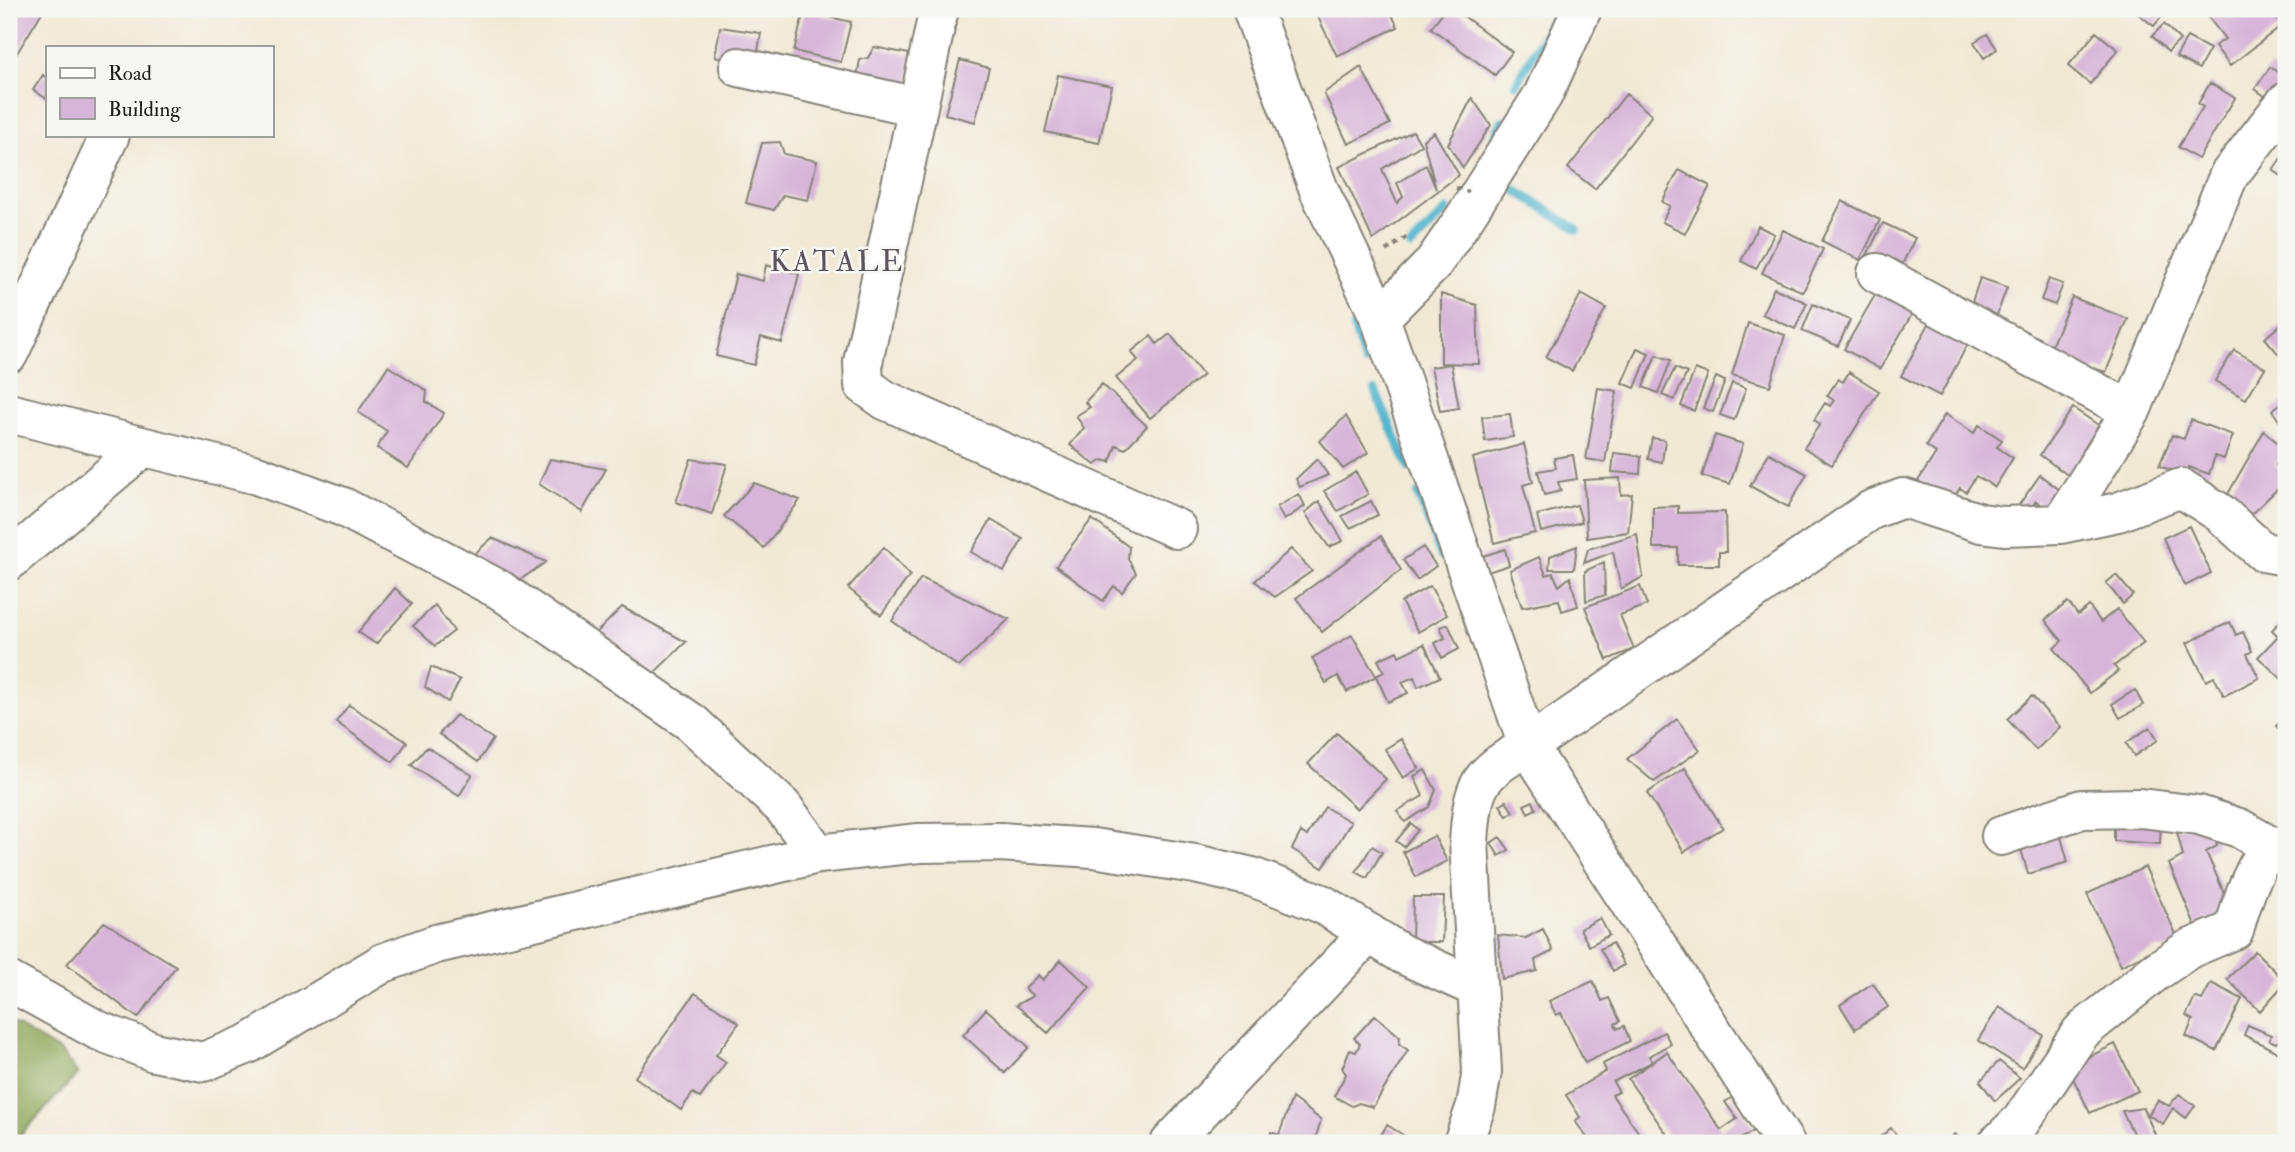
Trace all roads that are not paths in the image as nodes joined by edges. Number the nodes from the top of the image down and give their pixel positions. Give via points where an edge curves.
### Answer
1 (939, 9) edge
2 (1252, 9) edge
3 (1583, 9) edge
4 (739, 66) dead end
5 (2286, 102) edge
6 (918, 107) junction
7 (110, 136) edge
8 (1877, 273) dead end
9 (1380, 318) junction
10 (9, 353) edge
11 (2131, 411) junction
12 (9, 414) edge
13 (142, 448) junction
14 (2061, 524) junction
15 (1177, 529) dead end
16 (2286, 556) edge
17 (9, 561) edge
18 (1528, 746) junction
19 (2001, 836) dead end
20 (2285, 853) edge
21 (818, 854) junction
22 (1369, 933) junction
23 (9, 981) edge
24 (1477, 988) junction
25 (1775, 1137) edge
26 (1170, 1143) edge
27 (1463, 1143) edge
28 (1998, 1143) edge

1 - 6 street
2 - 9 street via 1319,190
3 - 9 street via 1543,95 1465,217 1432,265
4 - 6 street
5 - 11 street via 2229,175
6 - 15 street via 863,362 864,385 885,400
7 - 10 street
8 - 11 street
9 - 18 street
11 - 14 street
12 - 13 street
13 - 17 street
13 - 21 street via 257,475 343,507 500,590 692,723 783,807
14 - 16 street via 2118,512 2180,488 2220,513 2263,552
14 - 18 street via 1981,523 1903,498 1871,510
18 - 24 street via 1493,766 1477,786 1469,842
18 - 25 street
19 - 20 street via 2082,809 2140,808 2199,816 2239,828
20 - 28 street via 2268,849 2249,879 2234,930 2189,949 2081,1032 2021,1121
21 - 22 street via 919,843 1093,848 1251,877 1322,904
21 - 23 street via 436,944 383,962 248,1044 203,1062 154,1052 97,1030
22 - 24 street via 1402,954
22 - 26 street
24 - 27 street via 1482,1071

